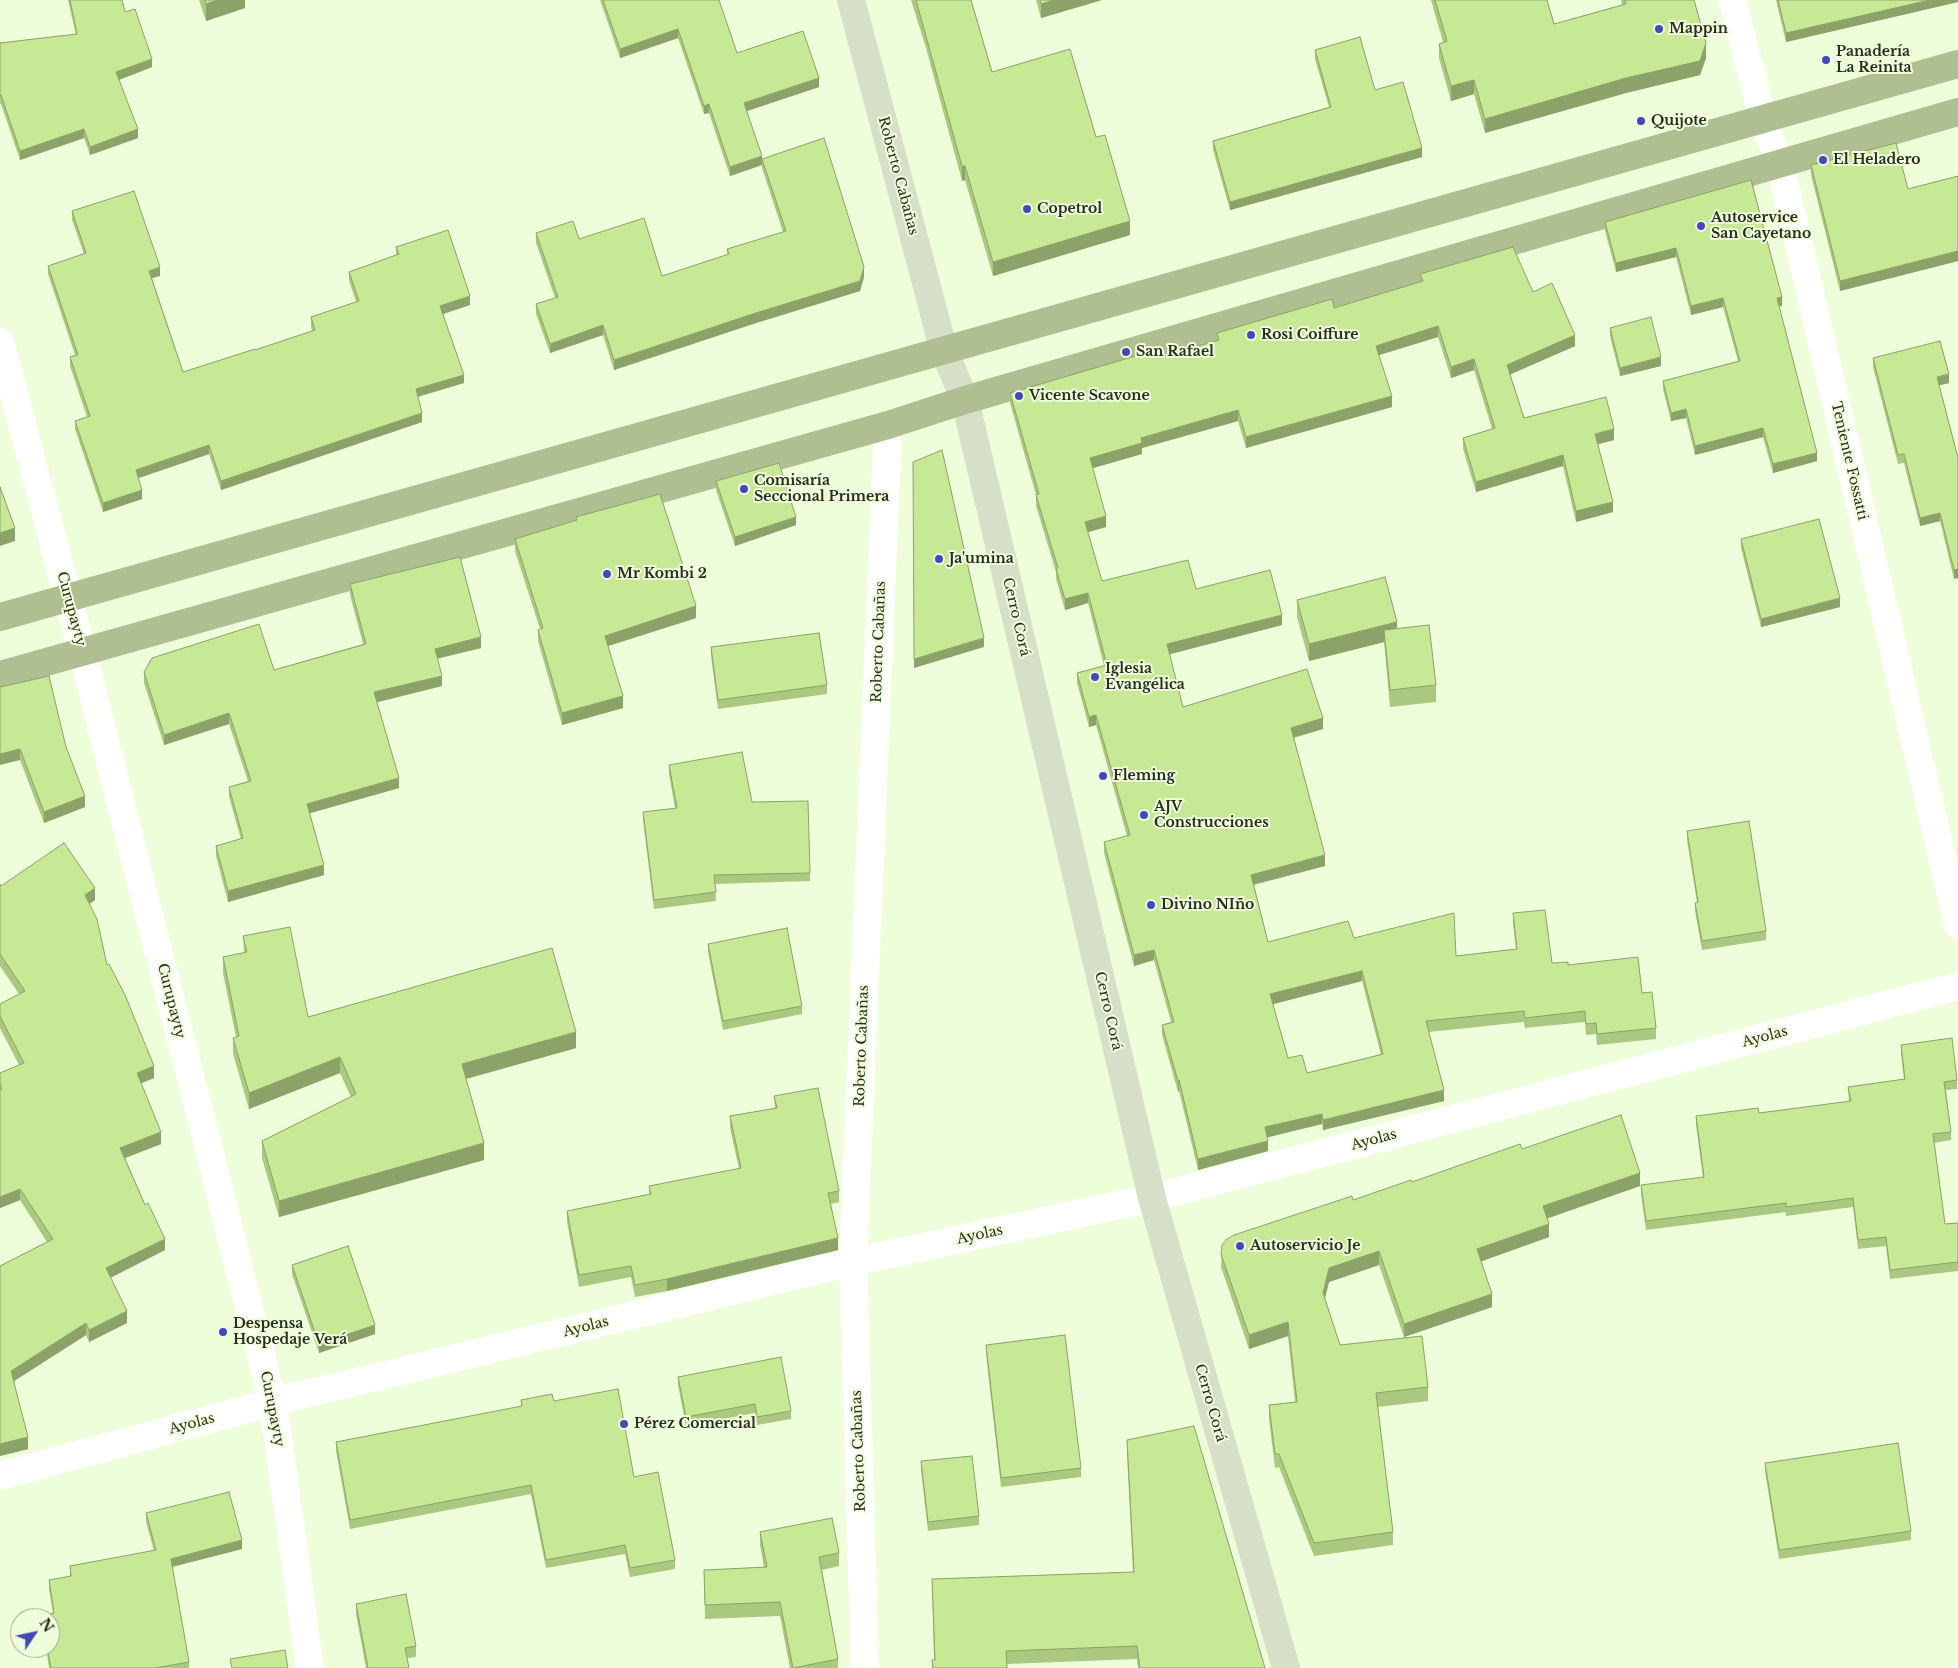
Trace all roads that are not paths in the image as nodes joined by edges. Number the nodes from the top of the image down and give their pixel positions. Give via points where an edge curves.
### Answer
1 (852, 0) edge
2 (1732, 0) edge
3 (1958, 64) edge
4 (1958, 112) edge
5 (1763, 118) junction
6 (1780, 164) junction
7 (0, 341) edge
8 (944, 352) junction
9 (965, 400) junction
10 (888, 425) junction
11 (68, 598) junction
12 (0, 617) edge
13 (82, 651) junction
14 (0, 674) edge
15 (1958, 925) edge
16 (1958, 986) edge
17 (1152, 1198) junction
18 (853, 1262) junction
19 (273, 1402) junction
20 (0, 1476) edge
21 (310, 1668) edge
22 (865, 1668) edge
23 (1286, 1668) edge

1 - 8 street, Roberto Cabañas
2 - 5 street, Teniente Fossatti
3 - 5 main road
4 - 6 main road
5 - 6 street, Teniente Fossatti
5 - 8 main road
6 - 9 main road
6 - 15 street, Teniente Fossatti
7 - 11 street, Curupayty
8 - 9 street, Cerro Corá
8 - 11 main road
9 - 10 main road
9 - 17 street, Cerro Corá
10 - 13 main road
10 - 18 street, Roberto Cabañas
11 - 12 main road
11 - 13 street, Curupayty
13 - 14 main road
13 - 19 street, Curupayty
16 - 17 street, Ayolas
17 - 18 street, Ayolas
17 - 23 street, Cerro Corá
18 - 19 street, Ayolas
18 - 22 street, Roberto Cabañas
19 - 20 street, Ayolas
19 - 21 street, Curupayty

